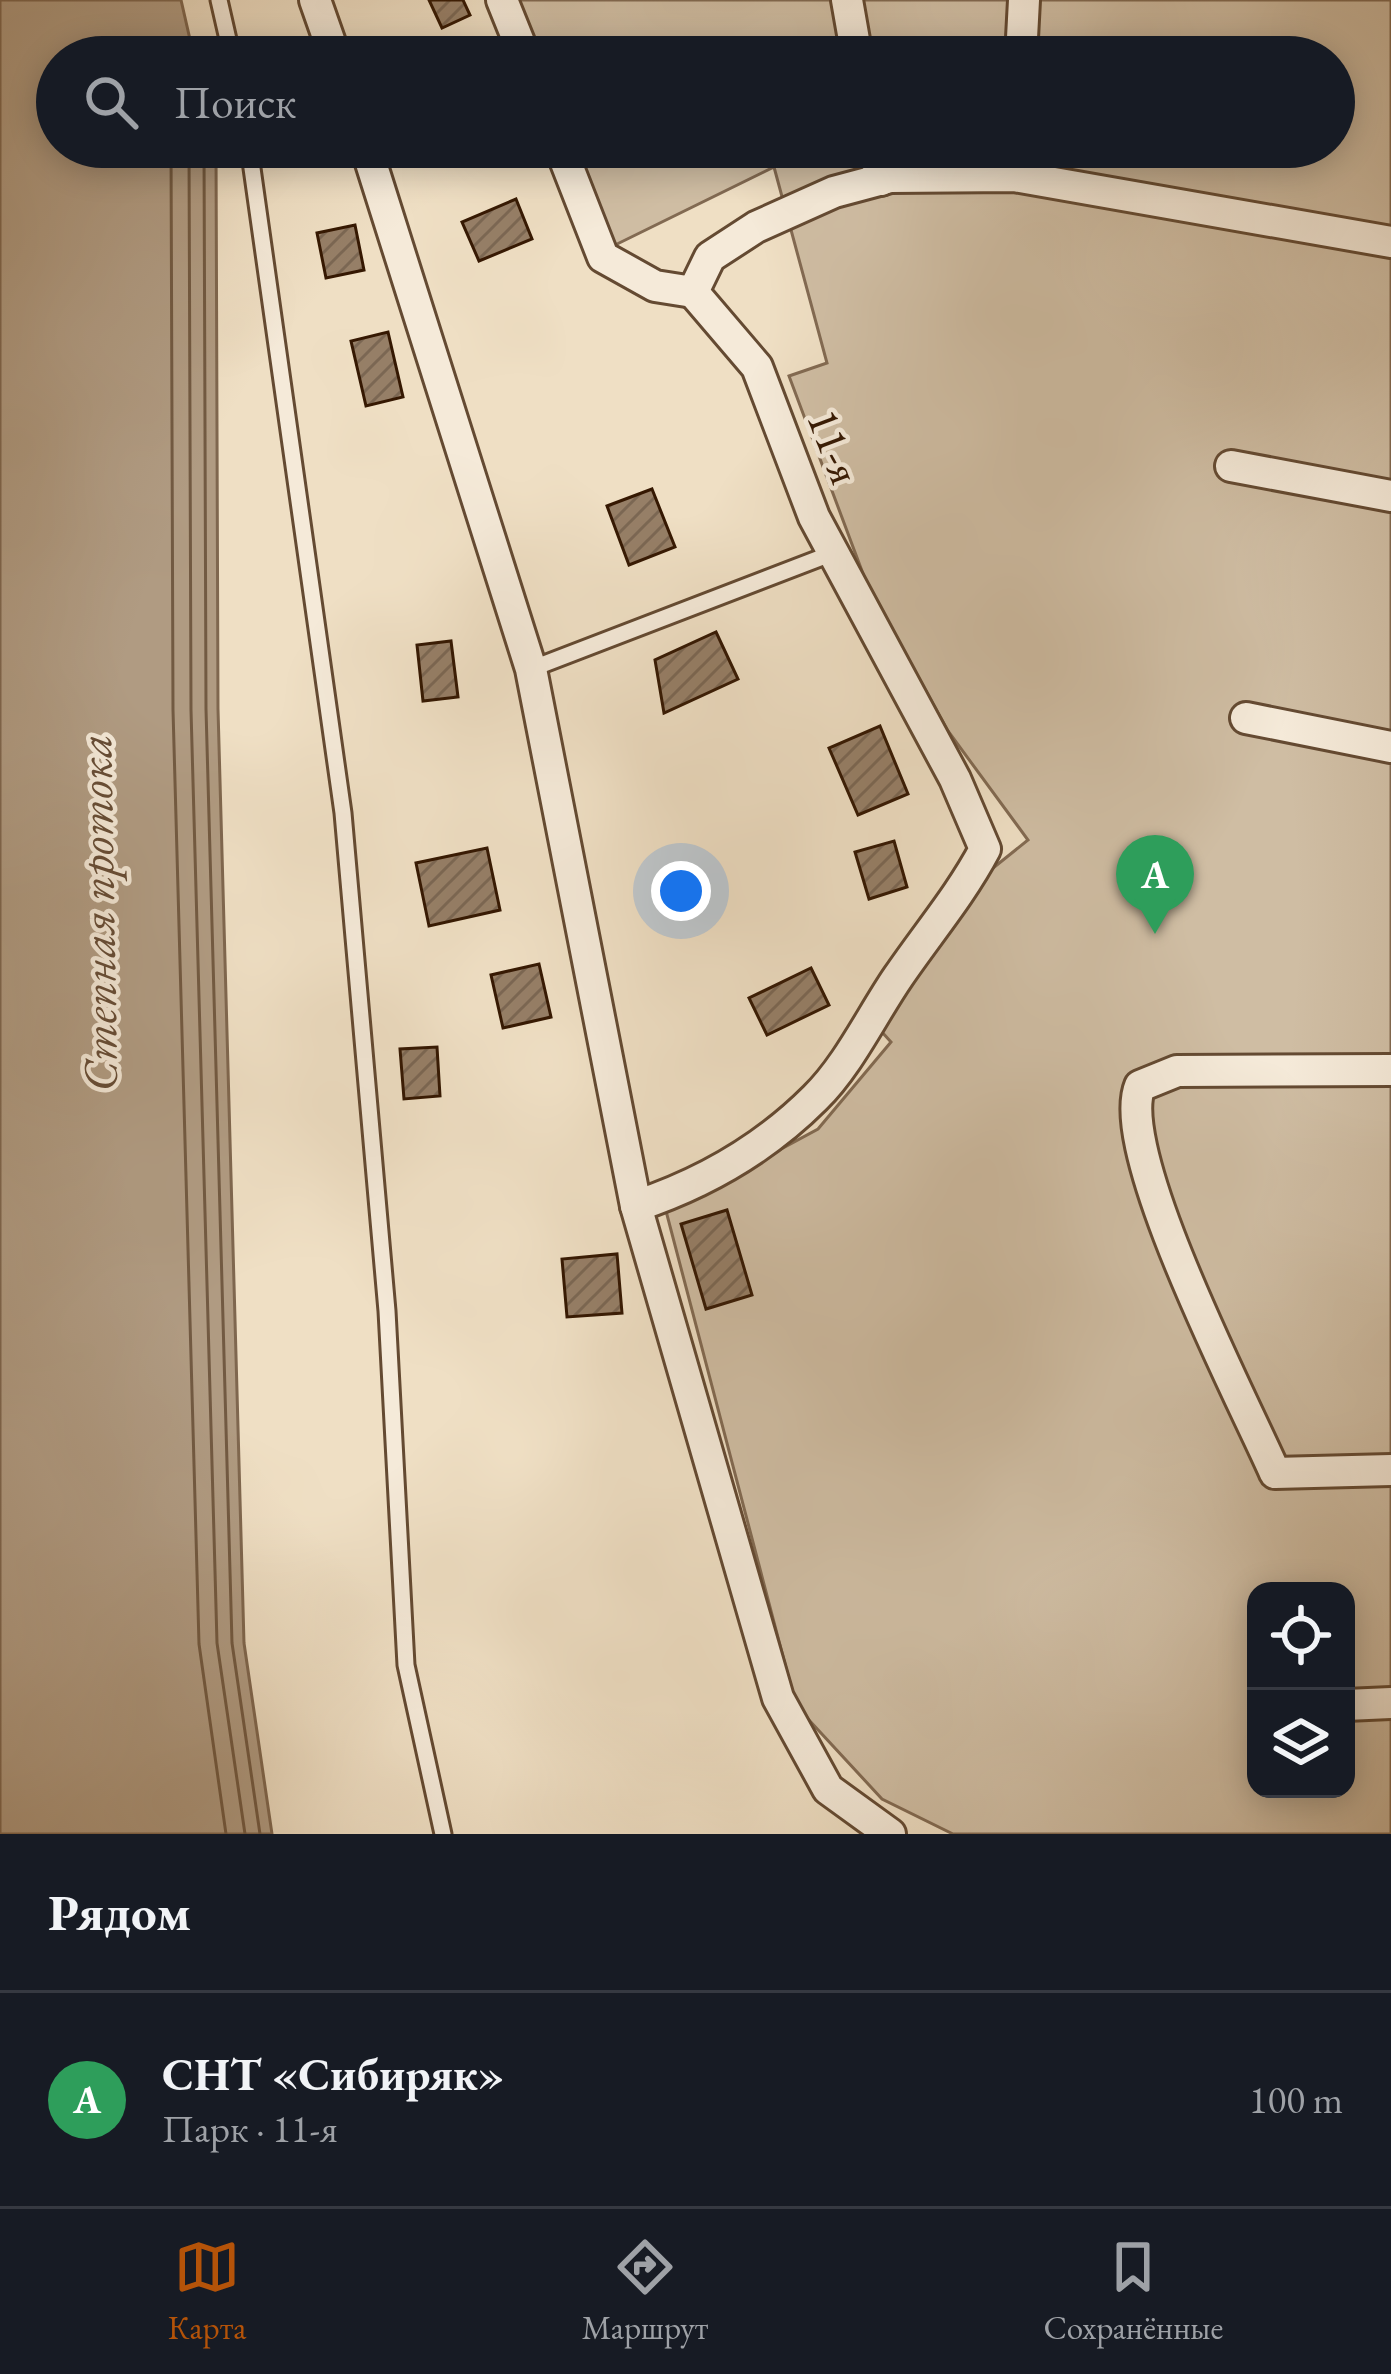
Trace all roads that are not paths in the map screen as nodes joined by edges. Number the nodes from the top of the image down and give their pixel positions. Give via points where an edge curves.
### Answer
1 (219, 0) edge
2 (315, 0) edge
3 (502, 0) edge
4 (847, 0) edge
5 (1024, 0) edge
6 (227, 36) edge
7 (327, 36) edge
8 (517, 36) edge
9 (853, 36) edge
10 (1022, 36) edge
11 (252, 168) edge
12 (373, 168) edge
13 (568, 168) edge
14 (878, 168) edge
15 (970, 168) edge
16 (1043, 168) edge
17 (881, 180) junction
18 (1391, 242) edge
19 (693, 292) junction
20 (1232, 466) dead end
21 (1391, 496) edge
22 (833, 553) junction
23 (531, 669) junction
24 (1246, 718) dead end
25 (1391, 748) edge
26 (1391, 1070) edge
27 (636, 1205) junction
28 (1391, 1470) edge
29 (1391, 1703) edge
30 (1355, 1705) edge
31 (443, 1834) edge
32 (890, 1834) edge

1 - 6 lane
2 - 7 street
3 - 8 street
4 - 9 street
5 - 10 street
11 - 31 lane via 343,814 387,1311 406,1665
12 - 23 street
13 - 19 street via 603,257 655,286
14 - 17 street
15 - 17 street
16 - 18 street
17 - 19 street via 834,191 755,227 710,257
19 - 22 street, 11-я via 757,367
20 - 21 street
22 - 23 lane
22 - 27 street, 11-я via 985,849 958,901 818,1096 746,1154 684,1190
23 - 27 street
24 - 25 street
26 - 28 street via 1177,1071 1141,1086 1134,1117 1154,1196 1275,1473
27 - 32 street via 778,1698 828,1789
29 - 30 street

